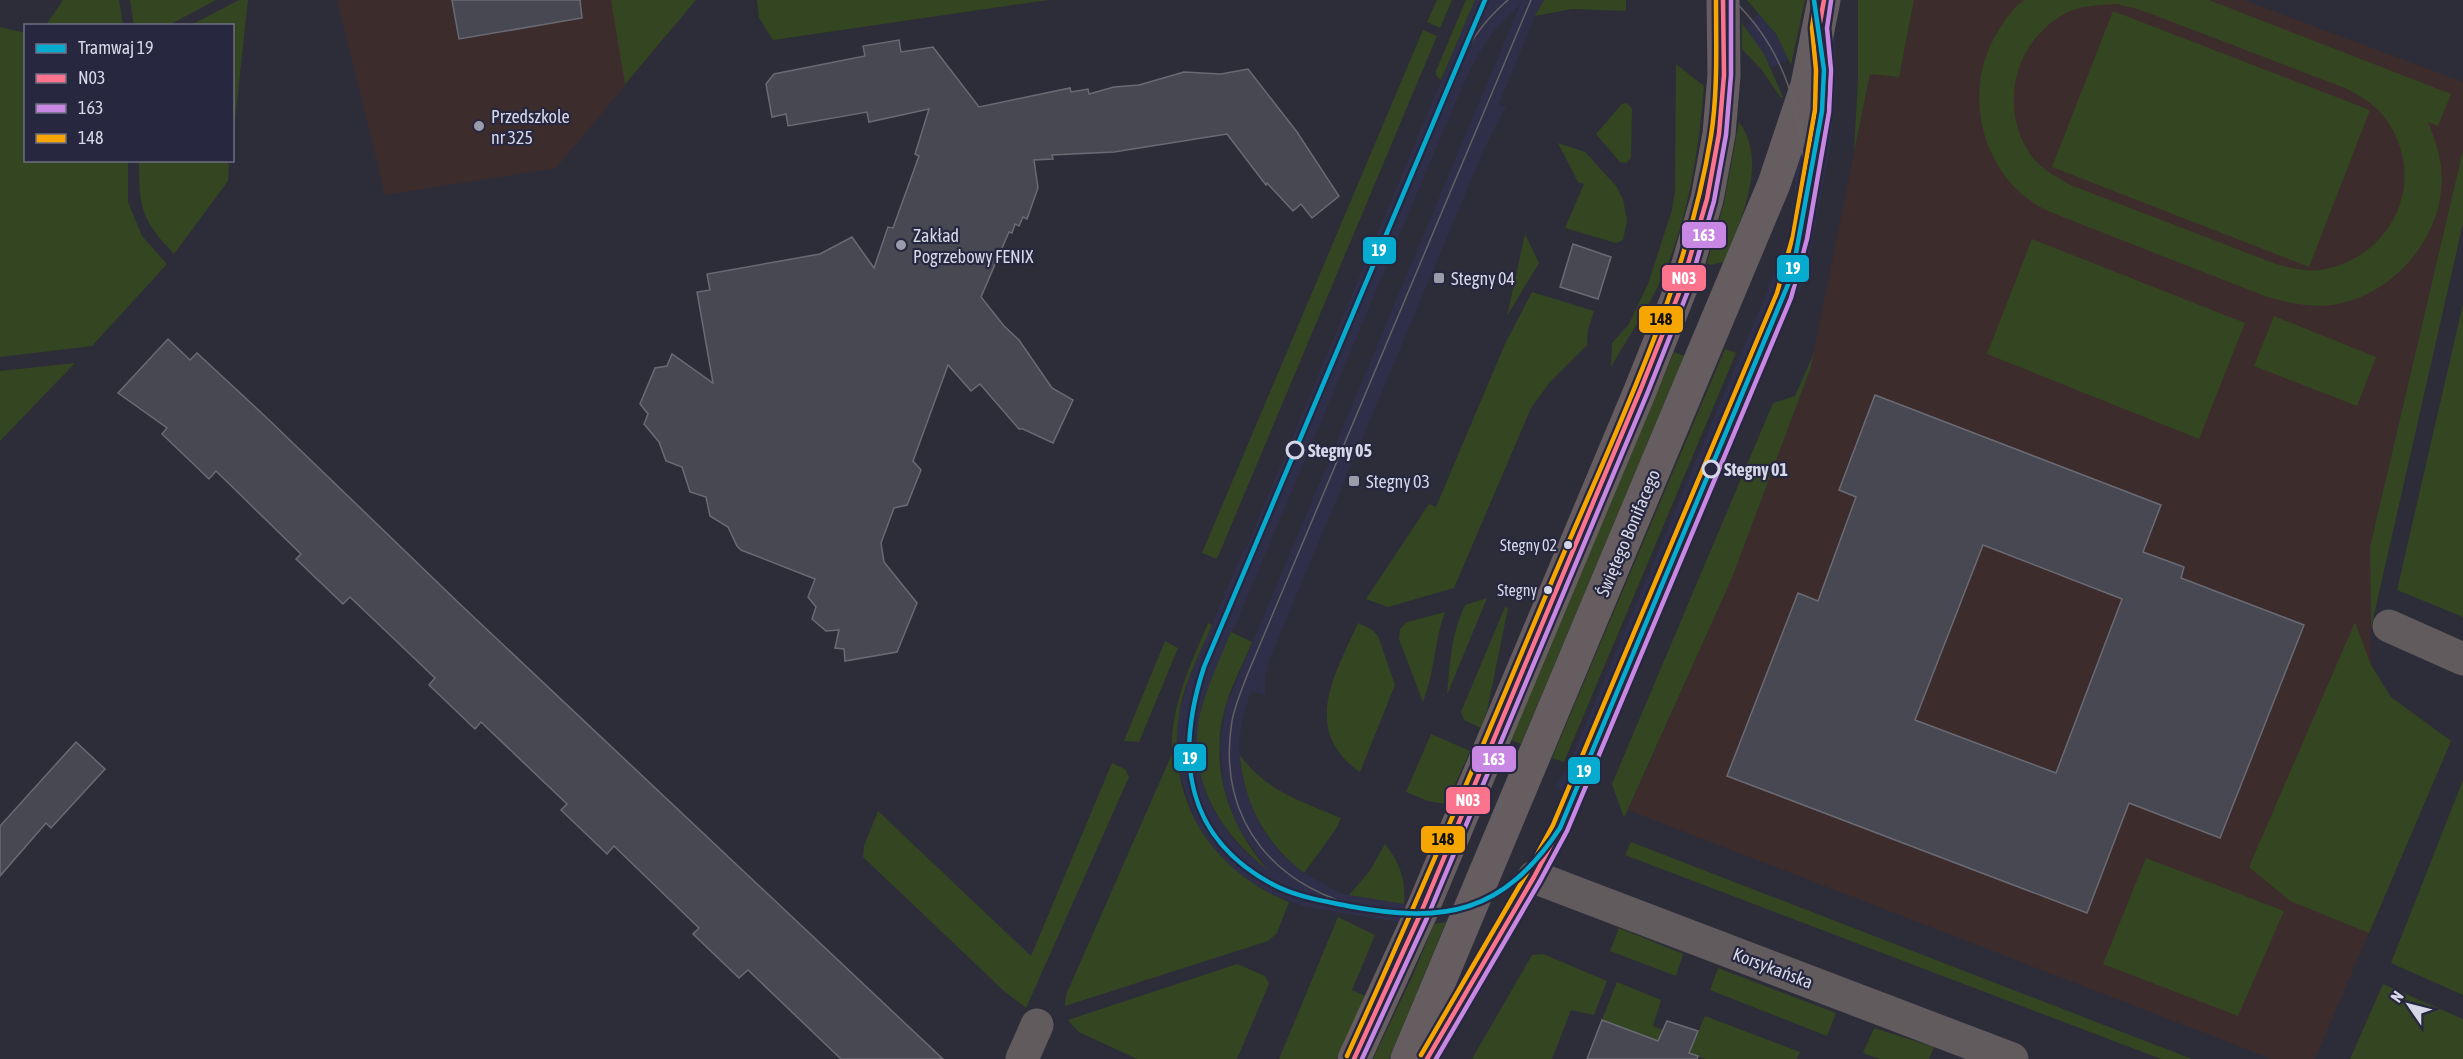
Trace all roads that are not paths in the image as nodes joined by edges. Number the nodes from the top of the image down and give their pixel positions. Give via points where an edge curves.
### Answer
1 (1723, 0) edge
2 (1824, 0) edge
3 (2389, 626) dead end
4 (2463, 658) edge
5 (1534, 877) dead end
6 (1037, 1025) dead end
7 (1023, 1059) edge
8 (1354, 1059) edge
9 (1407, 1059) edge
10 (2012, 1059) edge

1 - 8 street via 1724,75 1717,146 1702,220 1681,288 1425,904
2 - 9 street, Świętego Bonifacego via 1807,85 1774,184
3 - 4 street
5 - 10 street, Korsykańska
6 - 7 street

